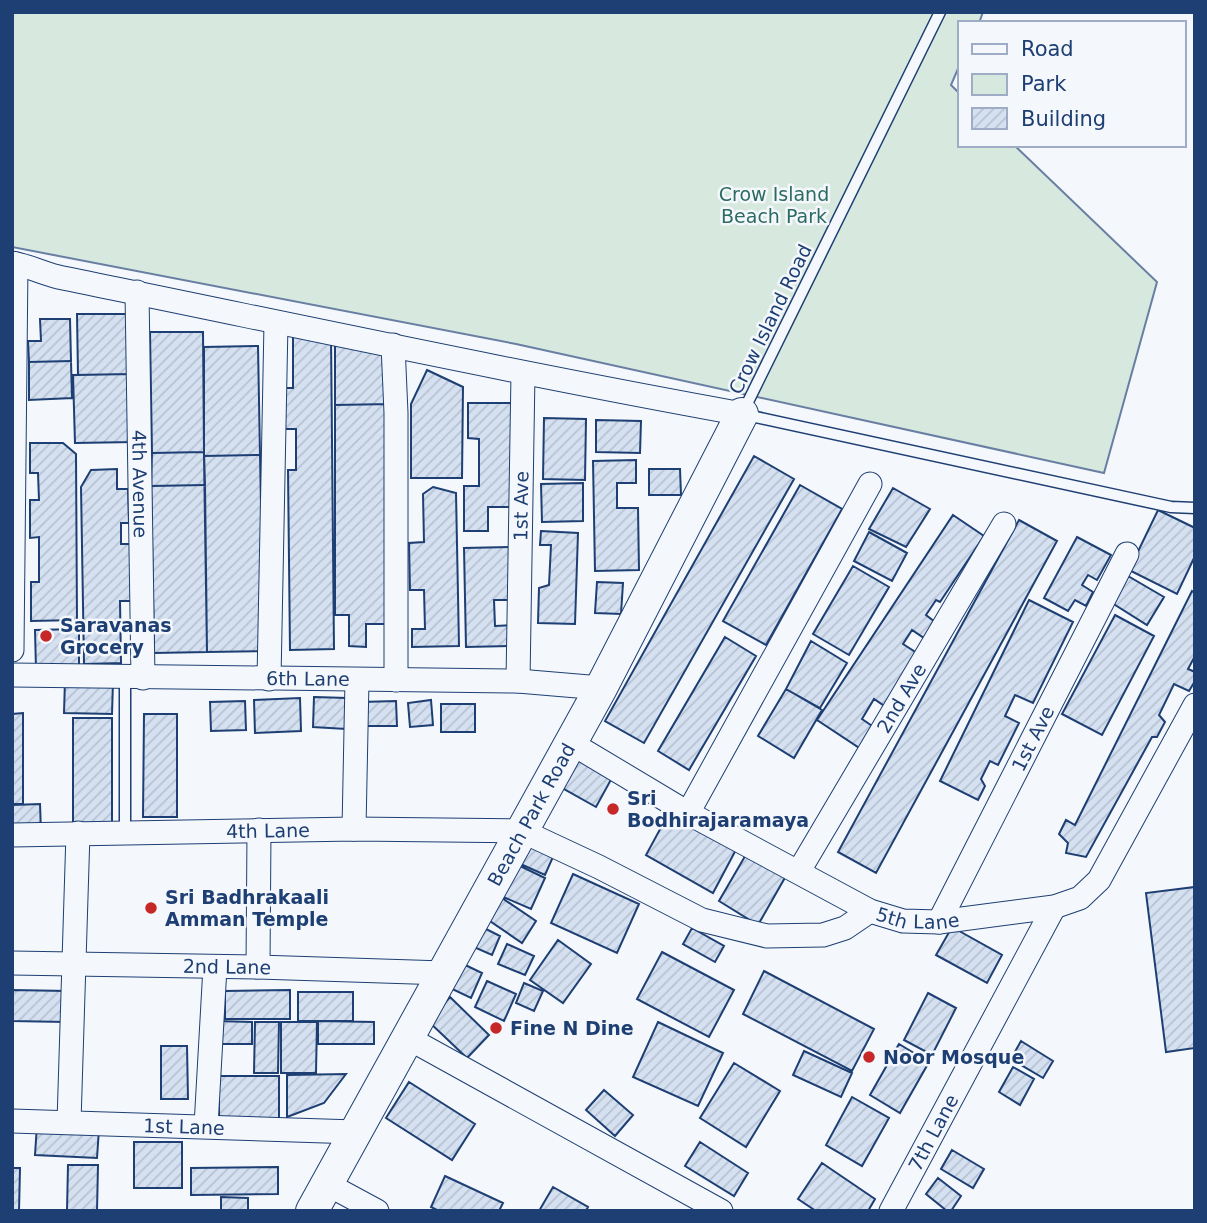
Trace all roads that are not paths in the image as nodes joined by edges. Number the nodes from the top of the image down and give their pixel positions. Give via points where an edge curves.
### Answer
1 (940, 12) edge
2 (14, 263) edge
3 (137, 292) junction
4 (276, 323) junction
5 (393, 345) junction
6 (523, 373) junction
7 (742, 414) junction
8 (870, 484) dead end
9 (1195, 508) edge
10 (1004, 524) dead end
11 (1127, 554) dead end
12 (12, 629) edge
13 (12, 650) edge
14 (12, 676) edge
15 (134, 678) junction
16 (269, 679) junction
17 (357, 680) junction
18 (396, 680) junction
19 (518, 681) junction
20 (601, 688) junction
21 (1195, 705) edge
22 (570, 743) junction
23 (688, 813) junction
24 (354, 829) junction
25 (260, 830) junction
26 (522, 831) junction
27 (125, 832) junction
28 (78, 833) junction
29 (12, 835) edge
30 (799, 871) junction
31 (1054, 907) junction
32 (870, 911) junction
33 (939, 922) junction
34 (12, 963) edge
35 (74, 964) junction
36 (215, 967) junction
37 (258, 967) junction
38 (443, 973) junction
39 (408, 1038) junction
40 (12, 1121) edge
41 (69, 1122) junction
42 (206, 1126) junction
43 (356, 1132) junction
44 (327, 1184) junction
45 (312, 1211) edge
46 (377, 1211) edge
47 (721, 1211) edge
48 (891, 1211) edge

1 - 7 lane, Crow Island Road
2 - 3 street
2 - 12 street
3 - 4 street
3 - 15 street, 4th Avenue
4 - 5 street
4 - 16 street
5 - 6 street
5 - 18 street
6 - 7 street
6 - 19 street, 1st Ave
7 - 9 lane via 1171,507
7 - 20 street, Beach Park Road
8 - 23 street
10 - 30 street, 2nd Ave
11 - 33 street, 1st Ave
12 - 13 street
14 - 15 street, 6th Lane
15 - 16 street, 6th Lane
15 - 27 lane
16 - 17 street, 6th Lane
17 - 18 street, 6th Lane
17 - 24 street
18 - 19 street, 6th Lane
19 - 20 street, 6th Lane
20 - 22 street, Beach Park Road
21 - 31 street, 5th Lane via 1099,880 1080,898
22 - 23 street, 5th Lane
22 - 26 street, Beach Park Road
23 - 30 street, 5th Lane
24 - 25 street, 4th Lane
24 - 26 street, 4th Lane
25 - 27 street, 4th Lane
25 - 37 street
26 - 32 street via 702,920 767,936 823,935 845,929
26 - 38 street, Beach Park Road
27 - 28 street, 4th Lane
28 - 29 street, 4th Lane
28 - 35 street
30 - 32 street, 5th Lane
31 - 33 street, 5th Lane
31 - 48 street, 7th Lane
32 - 33 street, 5th Lane via 903,921
34 - 35 street, 2nd Lane
35 - 36 street, 2nd Lane
35 - 41 street
36 - 37 street, 2nd Lane
36 - 42 street
37 - 38 street, 2nd Lane
38 - 39 street, Beach Park Road
39 - 43 street, Beach Park Road
39 - 47 street
40 - 41 street, 1st Lane
41 - 42 street, 1st Lane
42 - 43 street, 1st Lane
43 - 44 street, Beach Park Road
44 - 45 street, Beach Park Road
44 - 46 street

